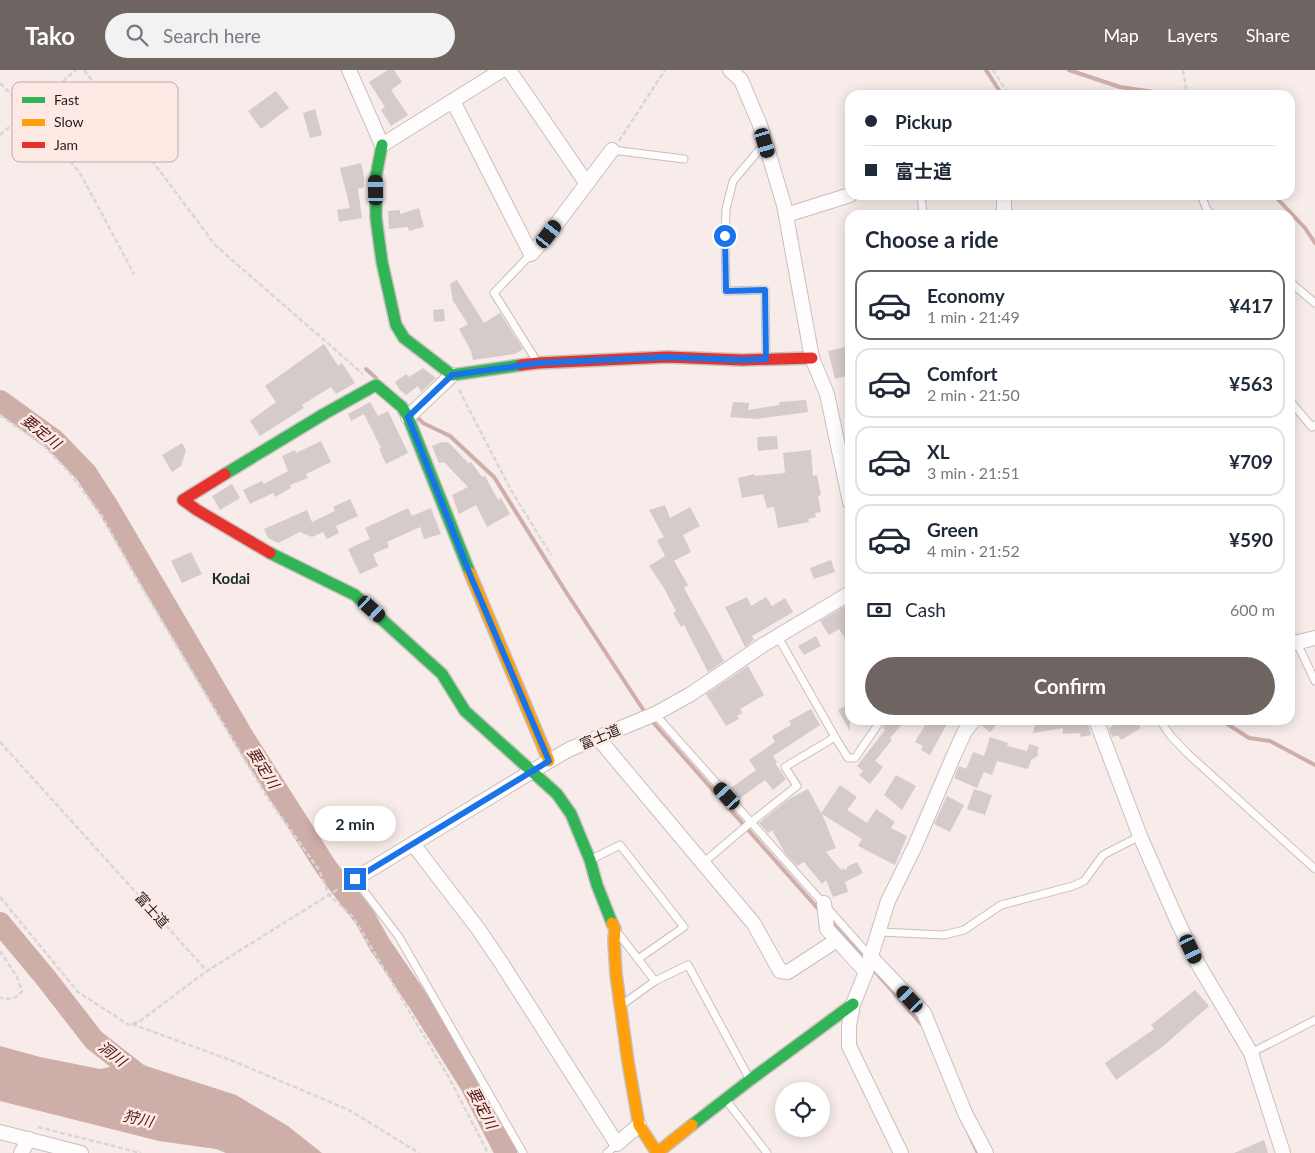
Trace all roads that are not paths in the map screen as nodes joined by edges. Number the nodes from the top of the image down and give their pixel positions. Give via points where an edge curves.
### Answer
1 (349, 70) edge
2 (502, 70) edge
3 (509, 70) edge
4 (730, 70) edge
5 (453, 101) junction
6 (765, 143) junction
7 (382, 145) junction
8 (612, 150) joint
9 (684, 160) dead end
10 (587, 184) junction
11 (845, 197) edge
12 (786, 215) junction
13 (531, 254) junction
14 (1295, 286) edge
15 (1315, 303) edge
16 (812, 358) junction
17 (766, 359) junction
18 (538, 363) junction
19 (452, 375) junction
20 (1295, 407) edge
21 (408, 417) junction
22 (1315, 425) edge
23 (845, 479) edge
24 (845, 596) edge
25 (778, 637) junction
26 (1315, 638) edge
27 (1295, 643) edge
28 (1295, 646) edge
29 (1315, 681) edge
30 (655, 714) junction
31 (878, 725) edge
32 (970, 725) edge
33 (1098, 725) edge
34 (1164, 725) edge
35 (835, 737) junction
36 (598, 738) junction
37 (549, 761) junction
38 (533, 771) junction
39 (750, 823) junction
40 (1140, 836) junction
41 (413, 844) junction
42 (590, 860) junction
43 (704, 863) junction
44 (1315, 869) edge
45 (352, 880) joint
46 (824, 903) junction
47 (615, 929) junction
48 (879, 932) junction
49 (837, 940) junction
50 (870, 956) junction
51 (638, 959) junction
52 (866, 972) junction
53 (655, 981) junction
54 (853, 1004) junction
55 (621, 1006) junction
56 (1315, 1020) edge
57 (1251, 1052) junction
58 (750, 1080) junction
59 (725, 1100) junction
60 (639, 1125) junction
61 (0, 1132) edge
62 (29, 1140) junction
63 (612, 1149) edge
64 (898, 1152) edge
65 (21, 1153) edge
66 (81, 1153) edge
67 (523, 1153) edge
68 (767, 1153) edge
69 (986, 1153) edge
70 (1283, 1153) edge

1 - 7 street
2 - 5 street
3 - 10 street
4 - 6 street via 741,80
5 - 7 street
5 - 13 street
6 - 12 street
6 - 17 lane via 732,181 725,236 726,291 765,290
7 - 19 street via 376,176 376,218 396,325 404,338
8 - 9 lane
8 - 10 street
10 - 13 street
11 - 12 street
12 - 16 street
13 - 18 lane via 494,293
14 - 15 lane
16 - 17 street
16 - 23 street via 827,394
17 - 18 street via 667,357
18 - 19 street
19 - 21 street
20 - 22 lane via 1312,427
21 - 37 street
21 - 38 street via 402,407 376,385 183,500 259,547 354,595 442,674 465,711
24 - 25 street, 富士道
25 - 30 street, 富士道
25 - 35 lane
26 - 27 street
28 - 29 lane
30 - 36 street, 富士道
30 - 39 lane
31 - 35 lane via 855,758 848,758
32 - 48 street via 888,901
33 - 40 street
34 - 44 lane via 1187,753
35 - 39 lane via 785,767 797,786
36 - 37 street, 富士道
36 - 43 street
37 - 38 street, 富士道
38 - 41 street, 富士道
38 - 42 street via 557,794 571,814
39 - 43 lane
39 - 46 lane
40 - 48 lane via 1103,855 1084,881 1001,905 964,930 944,935
40 - 57 street via 1198,964
41 - 45 street, 富士道
41 - 63 street via 484,937
42 - 47 street
42 - 51 lane via 620,845 684,927
43 - 49 street via 754,924 780,971 788,972
45 - 67 lane via 399,937
46 - 49 street via 827,929
46 - 50 lane
47 - 51 lane
47 - 55 street
48 - 50 street
49 - 52 street
50 - 52 street
50 - 69 street via 924,1013 965,1113
51 - 53 lane
52 - 54 street
53 - 55 lane
53 - 58 lane via 688,965
54 - 58 street
54 - 64 street via 849,1046
55 - 60 street
56 - 57 lane
57 - 70 street
58 - 59 street
59 - 60 street via 657,1153
59 - 68 lane
60 - 63 street
61 - 62 street
62 - 65 street
62 - 66 street

